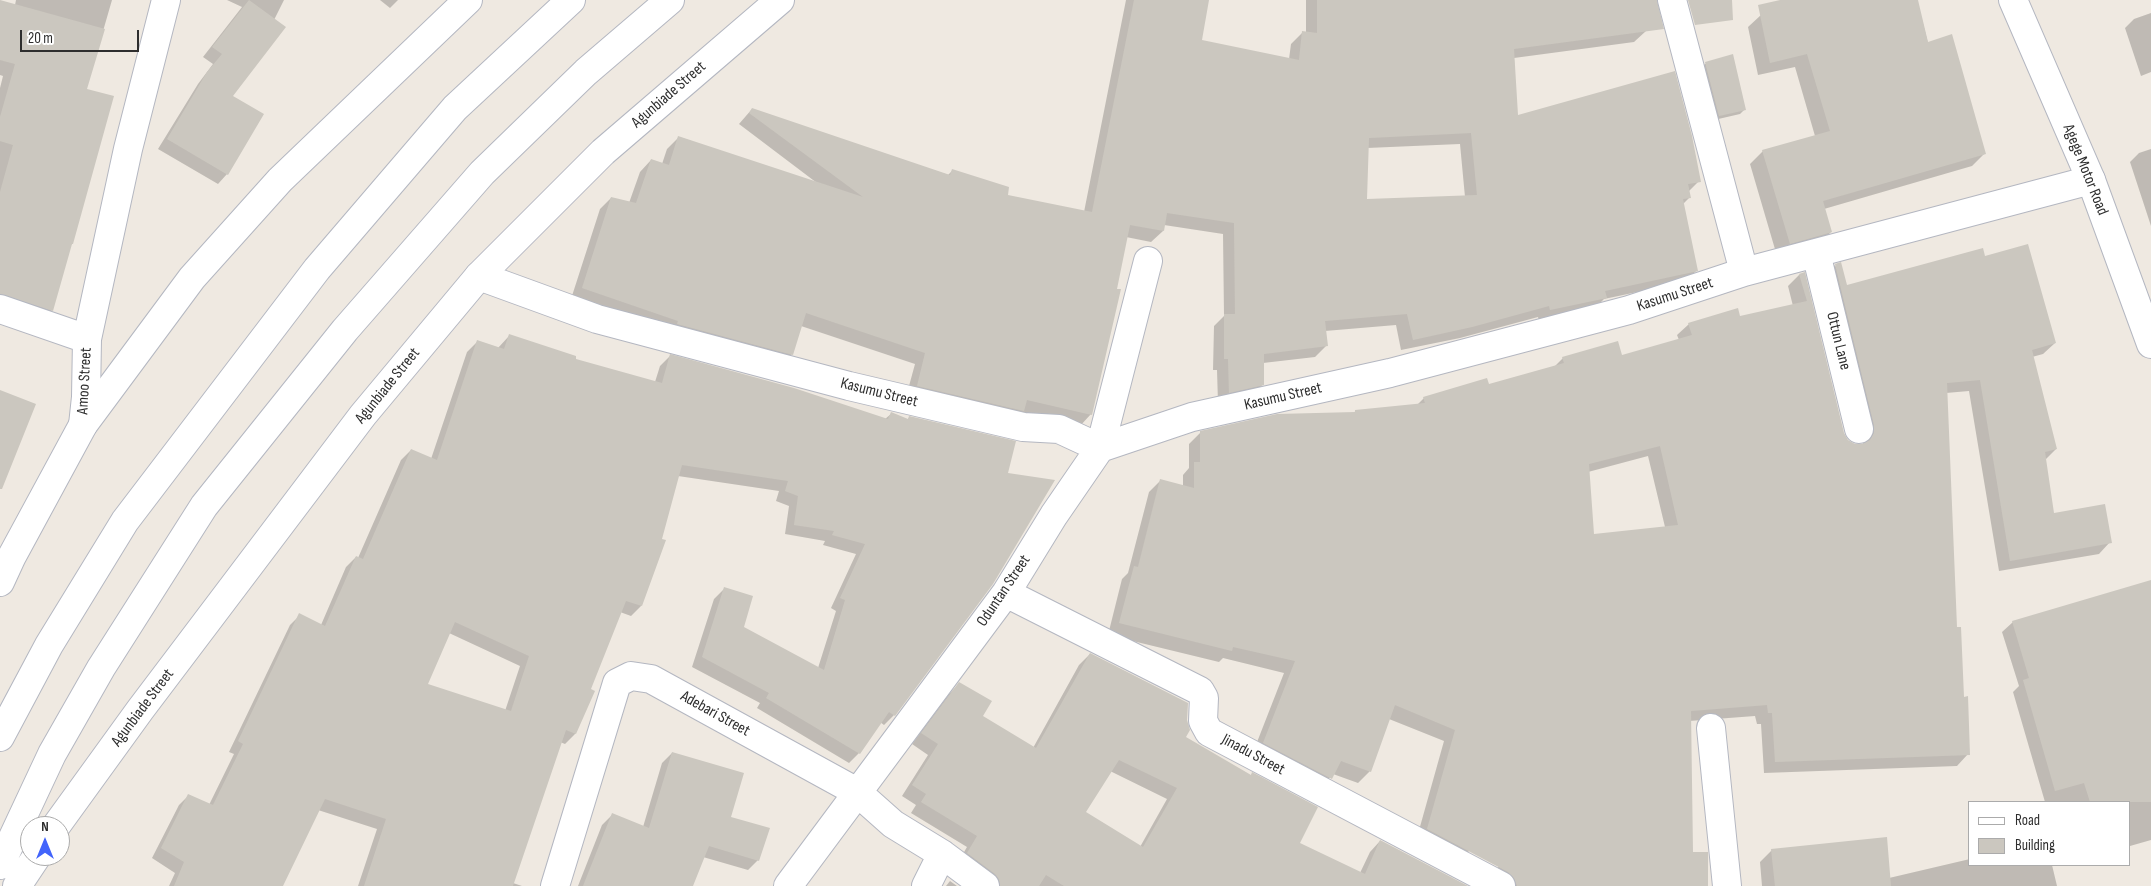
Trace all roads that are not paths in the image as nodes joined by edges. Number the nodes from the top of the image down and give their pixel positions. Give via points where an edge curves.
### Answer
1 (166, 0) edge
2 (468, 0) edge
3 (571, 0) edge
4 (670, 0) edge
5 (780, 0) edge
6 (1672, 0) edge
7 (2012, 0) edge
8 (2091, 180) junction
9 (1816, 254) junction
10 (1148, 261) dead end
11 (1744, 272) junction
12 (479, 276) junction
13 (0, 309) edge
14 (87, 339) junction
15 (2151, 344) edge
16 (83, 425) junction
17 (1859, 428) dead end
18 (1100, 448) junction
19 (0, 582) edge
20 (1006, 593) junction
21 (1711, 728) dead end
22 (0, 737) edge
23 (857, 792) junction
24 (63, 816) edge
25 (942, 854) junction
26 (0, 865) edge
27 (30, 866) edge
28 (17, 886) edge
29 (556, 886) edge
30 (788, 886) edge
31 (926, 886) edge
32 (985, 886) edge
33 (1501, 886) edge
34 (1727, 886) edge

1 - 14 street via 128,149
2 - 16 street via 280,180 192,278
3 - 22 street via 455,108 317,268 125,521 49,645
4 - 26 street via 586,72 482,173 344,330 204,506 81,702 52,754
5 - 12 street, Agunbiade Street via 603,152
6 - 11 street
7 - 8 street, Agege Motor Road
8 - 9 street, Kasumu Street
8 - 15 street, Agege Motor Road
9 - 11 street, Kasumu Street
9 - 17 street, Ottun Lane
10 - 18 street, Oduntan Street
11 - 18 street, Kasumu Street via 1629,310 1390,373 1192,417
12 - 18 street, Kasumu Street via 597,320 907,400 1023,427 1058,429
12 - 24 street, Agunbiade Street via 363,416
13 - 14 street, Amoo Street
14 - 16 street, Amoo Street
16 - 19 street
18 - 20 street, Oduntan Street
20 - 23 street, Oduntan Street
20 - 33 street, Jinadu Street via 1200,690 1204,698 1203,721 1209,732
21 - 34 street
23 - 25 street, Adebari Street via 893,824
23 - 29 street, Adebari Street via 651,679 631,676 617,683
23 - 30 street, Oduntan Street
25 - 31 street
25 - 32 street, Adebari Street
27 - 28 street

